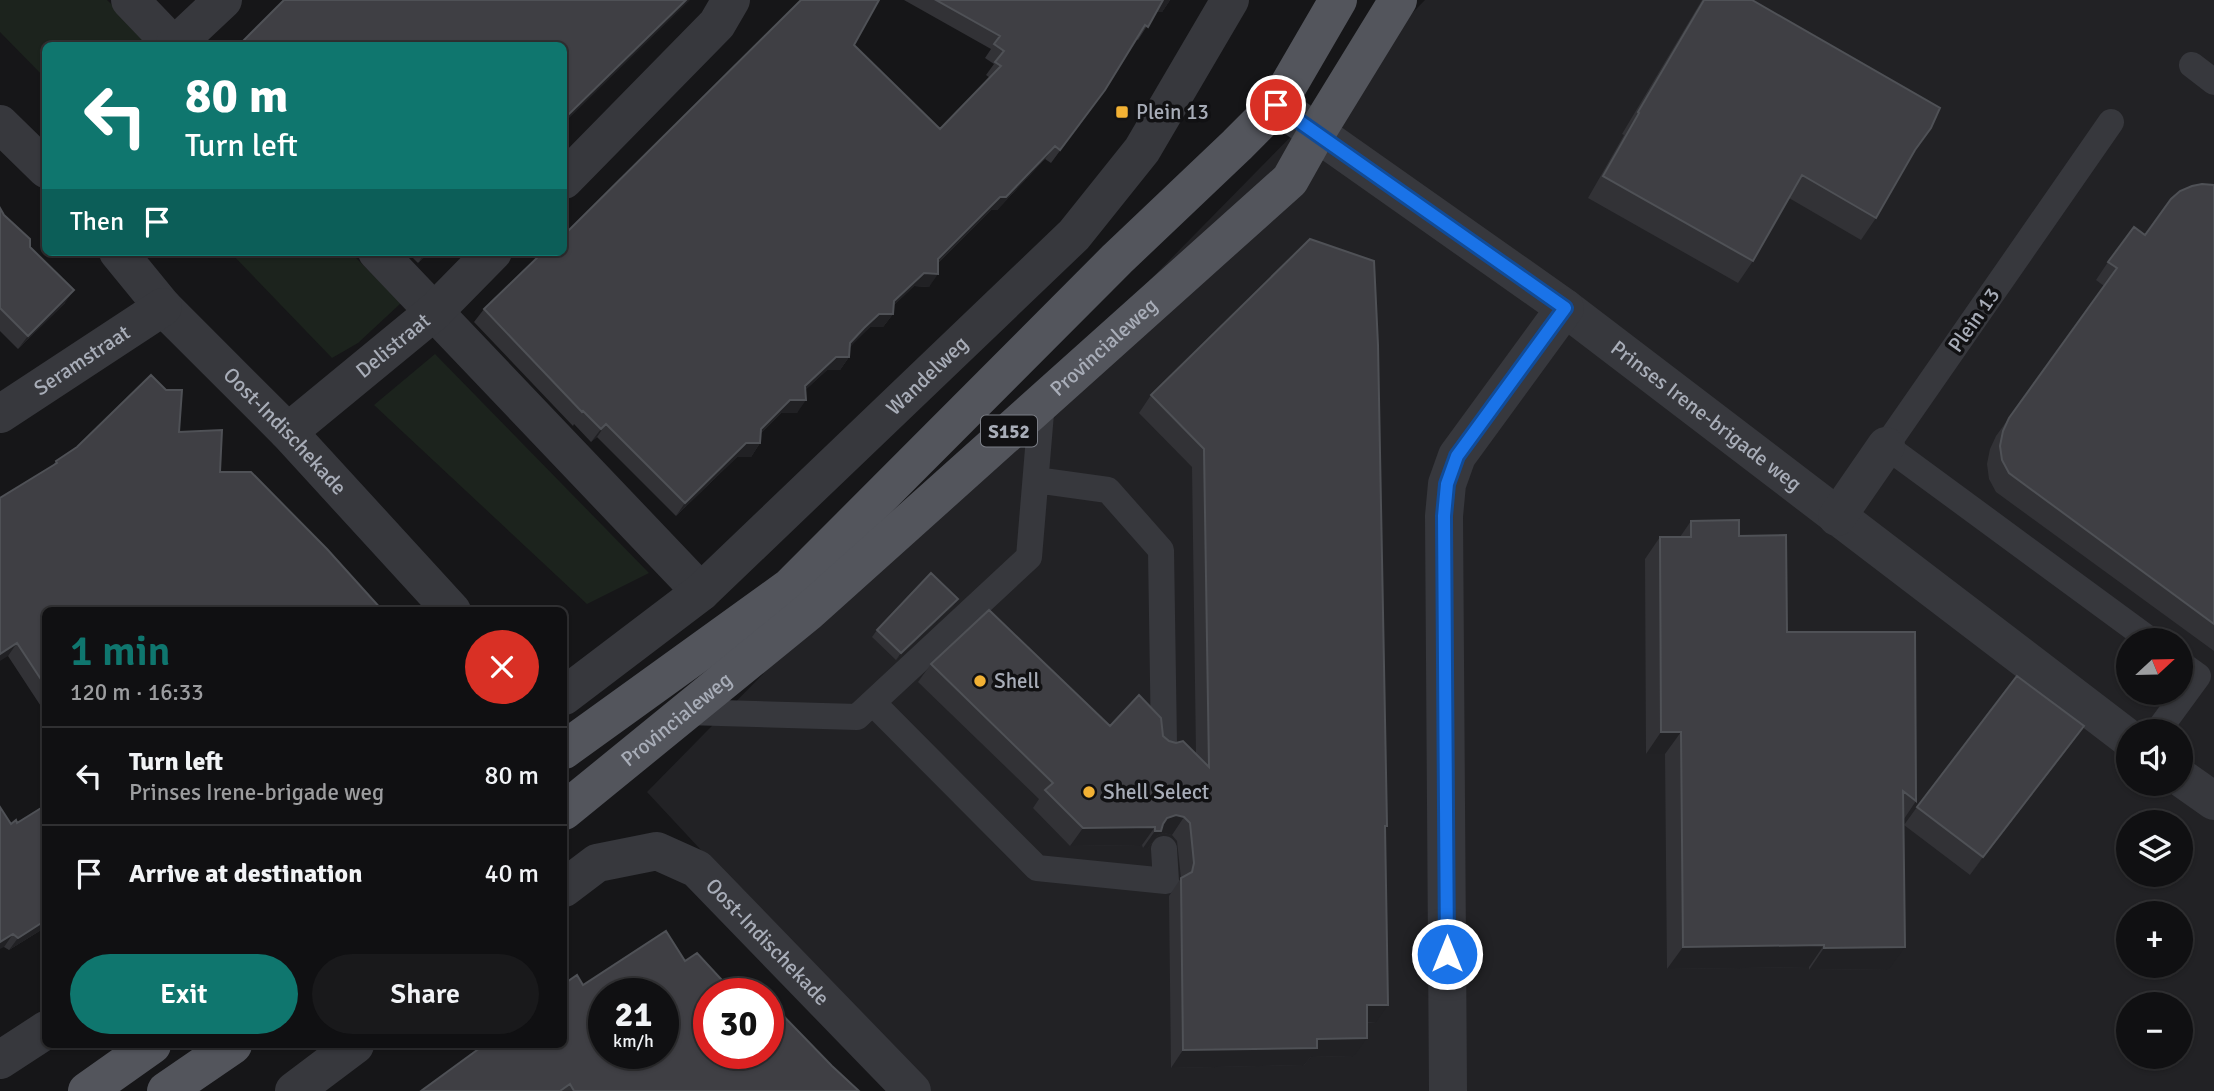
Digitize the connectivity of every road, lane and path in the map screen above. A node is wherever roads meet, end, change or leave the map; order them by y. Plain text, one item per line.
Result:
1 (130, 0) edge
2 (223, 0) edge
3 (731, 0) edge
4 (1230, 0) edge
5 (1338, 0) edge
6 (1398, 0) edge
7 (171, 42) edge
8 (177, 42) edge
9 (2192, 65) dead end
10 (2214, 82) edge
11 (1276, 105) junction
12 (2111, 122) dead end
13 (0, 124) edge
14 (1317, 132) junction
15 (42, 166) edge
16 (567, 177) edge
17 (121, 256) edge
18 (381, 256) edge
19 (489, 256) edge
20 (163, 307) junction
21 (1565, 308) junction
22 (435, 311) junction
23 (1042, 401) junction
24 (0, 414) edge
25 (288, 432) junction
26 (1886, 446) junction
27 (1036, 480) junction
28 (1837, 517) junction
29 (701, 592) junction
30 (448, 607) edge
31 (2134, 628) edge
32 (567, 694) edge
33 (873, 703) junction
34 (686, 712) junction
35 (2116, 729) edge
36 (1164, 745) edge
37 (567, 748) edge
38 (2193, 787) edge
39 (2214, 802) edge
40 (567, 809) edge
41 (1164, 849) edge
42 (567, 886) edge
43 (42, 1033) edge
44 (148, 1048) edge
45 (229, 1048) edge
46 (351, 1048) edge
47 (0, 1060) edge
48 (87, 1091) edge
49 (166, 1091) edge
50 (294, 1091) edge
51 (912, 1091) edge
52 (1448, 1091) edge

1 - 7 street
2 - 8 street
3 - 16 street
4 - 29 street, Wandelweg
5 - 11 main road, Provincialeweg / S152
6 - 14 main road, Provincialeweg / S152
9 - 10 lane
11 - 14 street, Prinses Irene-brigade weg
11 - 37 main road, Provincialeweg / S152
12 - 26 lane, Plein 13
13 - 15 street
14 - 21 street, Prinses Irene-brigade weg
14 - 23 main road, Provincialeweg / S152
17 - 20 street, Oost-Indischekade
18 - 22 street
19 - 22 street, Delistraat
20 - 24 street, Seramstraat
20 - 25 street, Oost-Indischekade
21 - 28 street, Prinses Irene-brigade weg
21 - 52 street
22 - 25 street, Delistraat
22 - 29 street
23 - 27 lane
23 - 34 main road, Provincialeweg / S152
25 - 30 street, Oost-Indischekade
26 - 28 street, Plein 13
26 - 31 lane
27 - 33 lane
27 - 36 lane
28 - 35 street, Prinses Irene-brigade weg
29 - 32 street, Wandelweg
33 - 34 lane
33 - 41 lane
34 - 40 main road, Provincialeweg / S152
38 - 39 street
42 - 51 street, Oost-Indischekade
43 - 47 street
44 - 48 main road
45 - 49 main road
46 - 50 street

